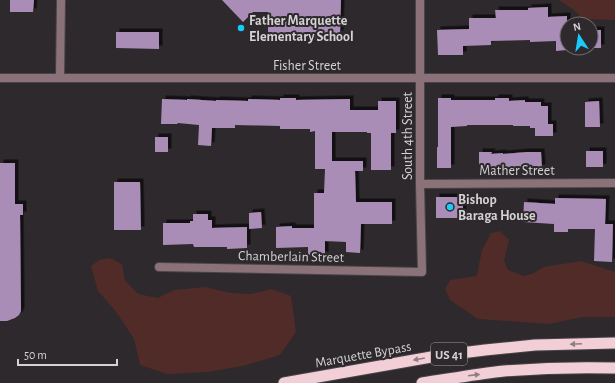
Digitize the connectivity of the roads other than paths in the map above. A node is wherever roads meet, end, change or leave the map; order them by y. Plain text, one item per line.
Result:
1 (61, 0) edge
2 (420, 0) edge
3 (420, 77) junction
4 (0, 78) edge
5 (60, 78) junction
6 (615, 78) edge
7 (615, 183) edge
8 (420, 184) junction
9 (159, 266) dead end
10 (422, 272) joint
11 (615, 343) edge
12 (615, 368) edge
13 (284, 383) edge
14 (422, 383) edge

1 - 5 street
2 - 3 street, South 4th Street
3 - 5 street, Fisher Street
3 - 6 street, Fisher Street
3 - 8 street, South 4th Street
4 - 5 street, Fisher Street
7 - 8 street, Mather Street
8 - 10 street, South 4th Street
9 - 10 street, Chamberlain Street
11 -> 13 highway, Marquette Bypass / US 41
14 -> 12 highway, US 41

